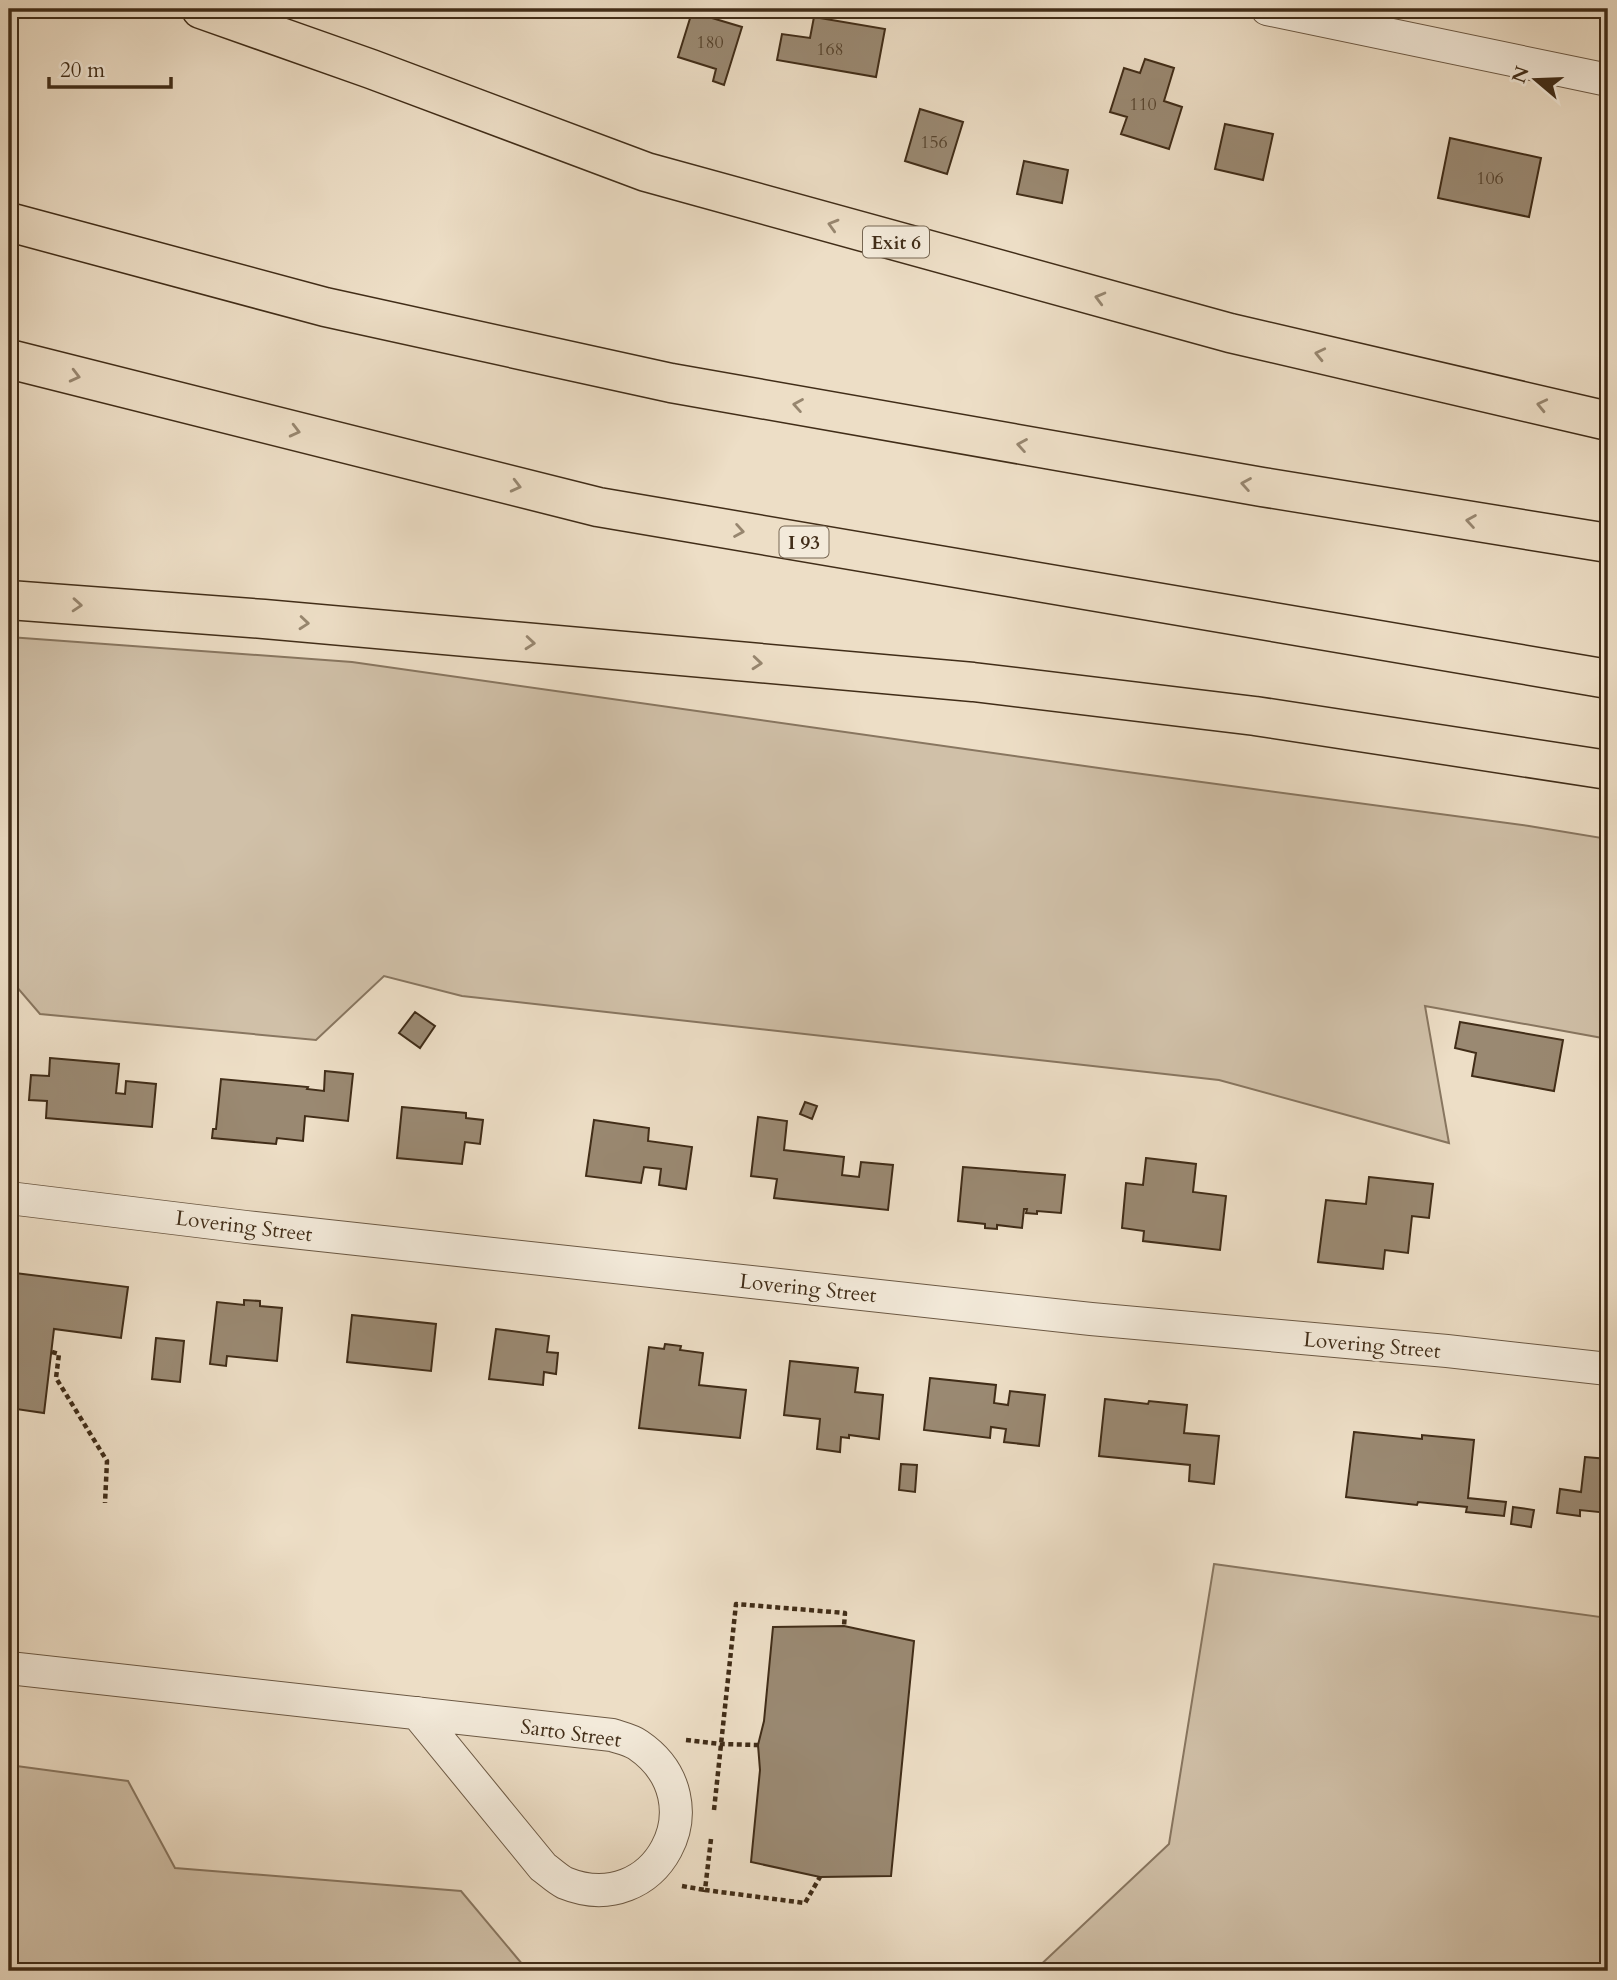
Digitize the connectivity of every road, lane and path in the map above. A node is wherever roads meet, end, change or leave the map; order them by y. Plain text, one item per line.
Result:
1 (201, 9) edge
2 (1267, 9) edge
3 (1608, 80) edge
4 (9, 222) edge
5 (9, 359) edge
6 (1608, 421) edge
7 (1608, 543) edge
8 (9, 600) edge
9 (1608, 679) edge
10 (1608, 770) edge
11 (9, 1198) edge
12 (13, 1232) dead end
13 (9, 1264) edge
14 (52, 1352) dead end
15 (1608, 1369) edge
16 (105, 1503) dead end
17 (844, 1626) dead end
18 (9, 1668) edge
19 (416, 1713) junction
20 (721, 1744) junction
21 (758, 1745) dead end
22 (714, 1810) dead end
23 (711, 1837) dead end
24 (820, 1877) dead end

6 -> 1 highway, Exit 6
2 - 3 street
7 -> 4 highway
5 -> 9 highway, I 93
8 -> 10 highway
11 - 15 street, Lovering Street
12 - 13 path
14 - 16 path
17 - 20 path
18 - 19 street, Sarto Street
19 - 19 street, Sarto Street
20 - 21 path
20 - 22 path
23 - 24 path

